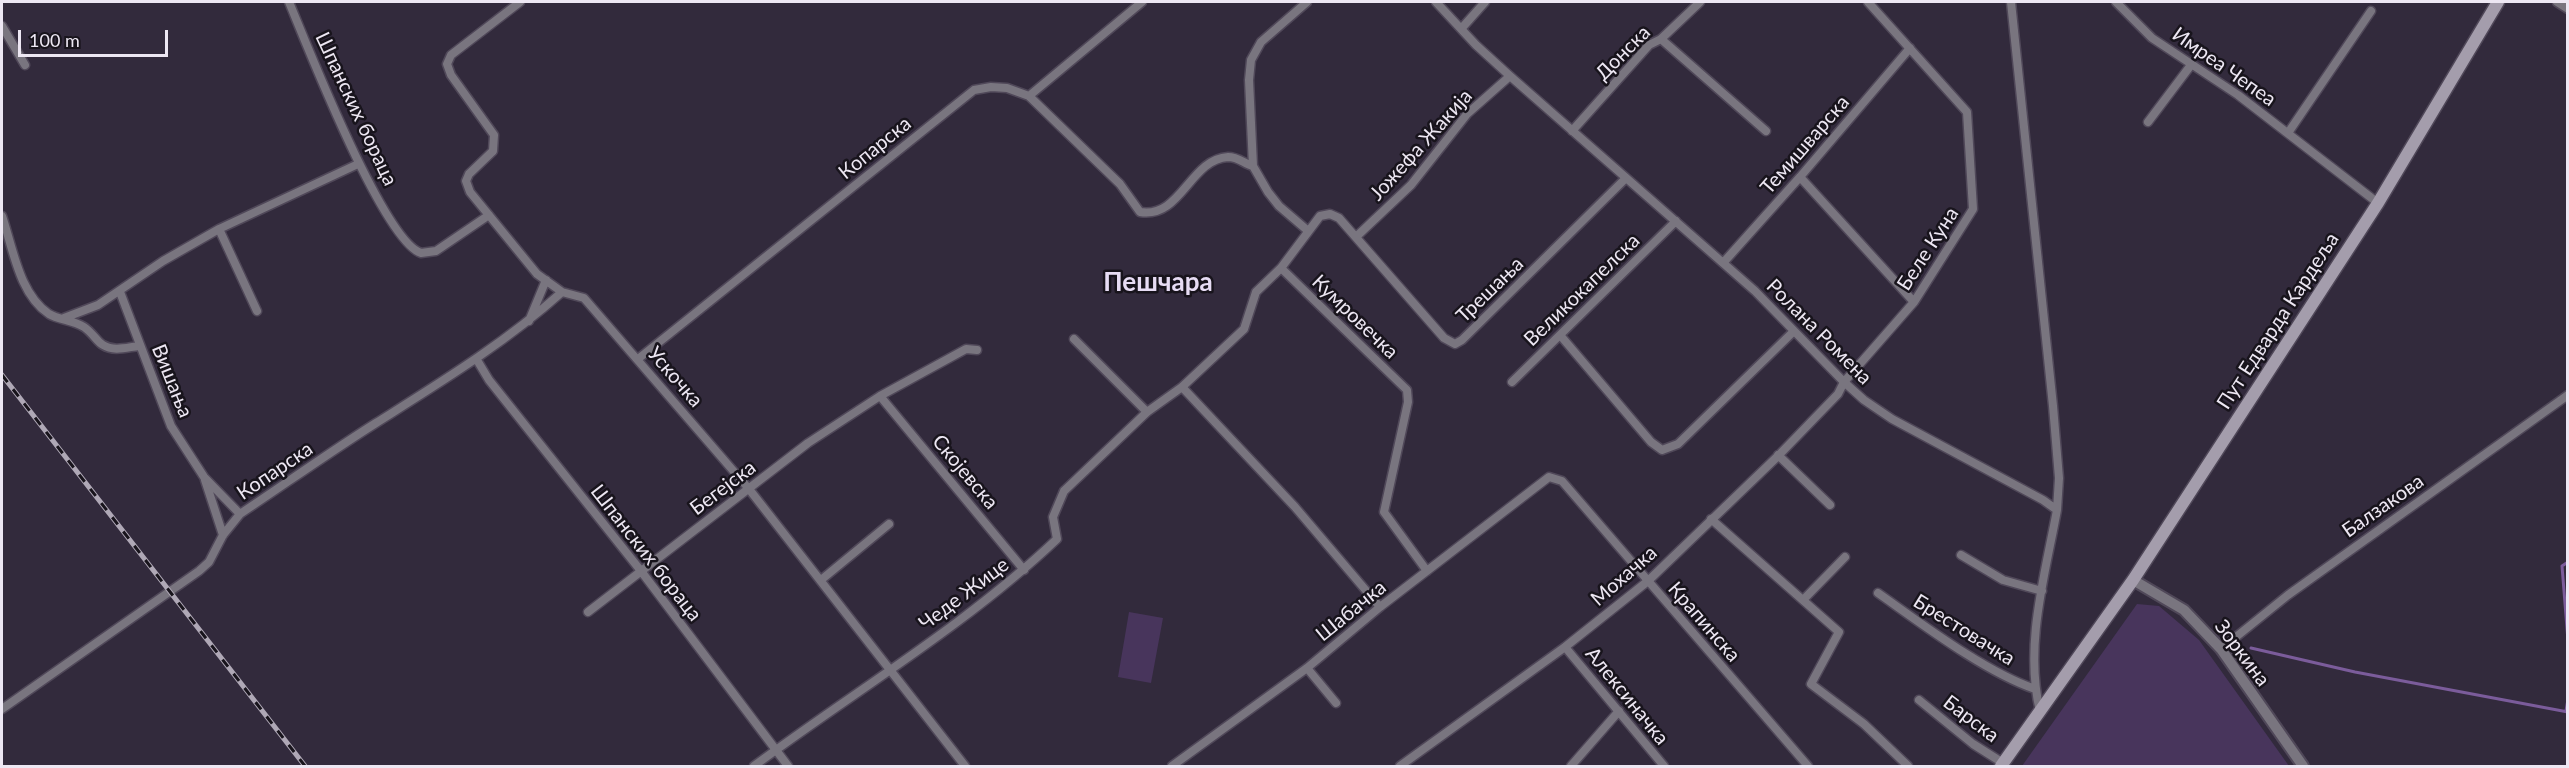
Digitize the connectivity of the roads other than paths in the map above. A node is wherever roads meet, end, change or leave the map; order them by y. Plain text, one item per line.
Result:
1 (289, 2) edge
2 (520, 2) edge
3 (1142, 2) edge
4 (1307, 2) edge
5 (1436, 2) edge
6 (1485, 2) edge
7 (1700, 2) edge
8 (1868, 2) edge
9 (2011, 2) edge
10 (2116, 2) edge
11 (2498, 2) edge
12 (2557, 2) edge
13 (2568, 9) edge
14 (2371, 11) dead end
15 (2, 26) edge
16 (1461, 29) junction
17 (1661, 39) junction
18 (1910, 48) junction
19 (25, 65) dead end
20 (2192, 65) junction
21 (1510, 76) junction
22 (1029, 96) junction
23 (2148, 122) dead end
24 (1572, 131) junction
25 (1766, 131) dead end
26 (2288, 133) junction
27 (358, 164) junction
28 (1254, 166) junction
29 (1800, 177) junction
30 (1625, 179) junction
31 (2378, 203) junction
32 (489, 215) junction
33 (2, 216) edge
34 (1676, 221) junction
35 (219, 229) junction
36 (1307, 230) junction
37 (1357, 236) junction
38 (1722, 263) junction
39 (1281, 268) junction
40 (546, 280) junction
41 (120, 292) junction
42 (562, 292) junction
43 (1914, 302) junction
44 (257, 311) dead end
45 (64, 318) junction
46 (528, 322) junction
47 (1794, 332) junction
48 (1560, 335) junction
49 (1074, 339) dead end
50 (139, 346) junction
51 (977, 350) dead end
52 (638, 359) junction
53 (477, 360) junction
54 (1512, 382) dead end
55 (1844, 382) junction
56 (1182, 387) junction
57 (2568, 395) edge
58 (880, 396) junction
59 (1147, 412) junction
60 (1778, 455) junction
61 (204, 477) junction
62 (1549, 477) joint
63 (750, 489) junction
64 (1830, 506) dead end
65 (2057, 510) junction
66 (240, 514) junction
67 (1711, 519) junction
68 (889, 524) dead end
69 (223, 535) junction
70 (1961, 555) dead end
71 (1845, 557) dead end
72 (1024, 570) junction
73 (641, 571) junction
74 (1427, 571) junction
75 (821, 580) junction
76 (2133, 580) junction
77 (1648, 581) junction
78 (2042, 591) junction
79 (1878, 593) dead end
80 (1804, 599) junction
81 (1380, 607) junction
82 (588, 612) dead end
83 (1565, 647) junction
84 (2221, 649) junction
85 (1307, 668) junction
86 (889, 670) junction
87 (2034, 689) junction
88 (1919, 700) dead end
89 (1336, 703) dead end
90 (2, 709) edge
91 (1620, 711) junction
92 (2040, 711) junction
93 (777, 749) junction
94 (2002, 765) edge
95 (754, 766) edge
96 (789, 766) edge
97 (965, 766) edge
98 (1172, 766) edge
99 (1401, 766) edge
100 (1571, 766) edge
101 (1664, 766) edge
102 (1808, 766) edge
103 (1908, 766) edge
104 (2303, 766) edge

1 - 27 street, Шпанских бораца
2 - 32 street, Ускочка
3 - 22 street
4 - 28 street
5 - 16 street, Ролана Ромена
6 - 16 street
7 - 17 street, Донска
8 - 18 street, Беле Куна
9 - 65 street
10 - 20 street, Имреа Чепеа
11 - 31 main road, Пут Едварда Кардеља
12 - 13 street
14 - 26 street
15 - 19 street
16 - 21 street, Ролана Ромена
17 - 24 street, Донска
17 - 25 street
18 - 29 street, Темишварска
18 - 43 street, Беле Куна
20 - 23 street
20 - 26 street, Имреа Чепеа
21 - 24 street, Ролана Ромена
21 - 37 street, Јожефа Жакија
22 - 28 street
22 - 52 street, Копарска
24 - 30 street, Ролана Ромена
26 - 31 street, Имреа Чепеа
27 - 32 street, Шпанских бораца
27 - 35 street
28 - 36 street
29 - 38 street, Темишварска
29 - 43 street
30 - 34 street, Ролана Ромена
30 - 37 street, Трешања
31 - 76 main road, Пут Едварда Кардеља
32 - 40 street, Ускочка
33 - 45 street
34 - 38 street, Ролана Ромена
34 - 48 street, Великокапелска
35 - 41 street
35 - 44 street
36 - 37 street
36 - 39 street
38 - 47 street, Ролана Ромена
39 - 56 street
39 - 74 street, Кумровечка
40 - 42 street, Ускочка
40 - 46 street
41 - 45 street
41 - 50 street, Вишања
42 - 46 street, Копарска
42 - 52 street, Ускочка
43 - 55 street, Беле Куна
45 - 50 street
46 - 53 street, Копарска
47 - 48 street
47 - 55 street, Ролана Ромена
48 - 54 street, Великокапелска
49 - 59 street
50 - 61 street, Вишања
51 - 58 street, Бегејска
52 - 63 street, Ускочка
53 - 66 street, Копарска
53 - 73 street, Шпанских бораца
55 - 60 street, Мохачка
55 - 65 street, Ролана Ромена
56 - 59 street
56 - 81 street
57 - 84 street, Балзакова
58 - 63 street, Бегејска
58 - 72 street, Скојевска
59 - 72 street, Чеде Жице
60 - 64 street
60 - 67 street, Мохачка
61 - 66 street, Вишања
61 - 69 street, Вишања
62 - 74 street, Шабачка
62 - 77 street, Крапинска
63 - 73 street, Бегејска
63 - 75 street, Ускочка
65 - 78 street
66 - 69 street, Копарска
67 - 77 street, Мохачка
67 - 80 street
68 - 75 street
69 - 90 street, Копарска
70 - 78 street
71 - 80 street
72 - 86 street, Чеде Жице
73 - 82 street, Бегејска
73 - 93 street, Шпанских бораца
74 - 81 street, Шабачка
75 - 86 street, Ускочка
76 - 84 street, Зоркина
76 - 92 main road, Пут Едварда Кардеља
77 - 83 street, Мохачка
77 - 102 street, Крапинска
78 - 87 street
79 - 87 street, Брестовачка
80 - 103 street
81 - 85 street, Шабачка
83 - 91 street, Алексиначка
83 - 99 street, Мохачка
84 - 104 street, Зоркина
85 - 89 street
85 - 98 street, Шабачка
86 - 93 street, Чеде Жице
86 - 97 street, Ускочка
87 - 92 street
88 - 94 street, Барска
91 - 100 street
91 - 101 street, Алексиначка
92 - 94 main road, Пут Едварда Кардеља
93 - 95 street, Чеде Жице
93 - 96 street, Шпанских бораца

